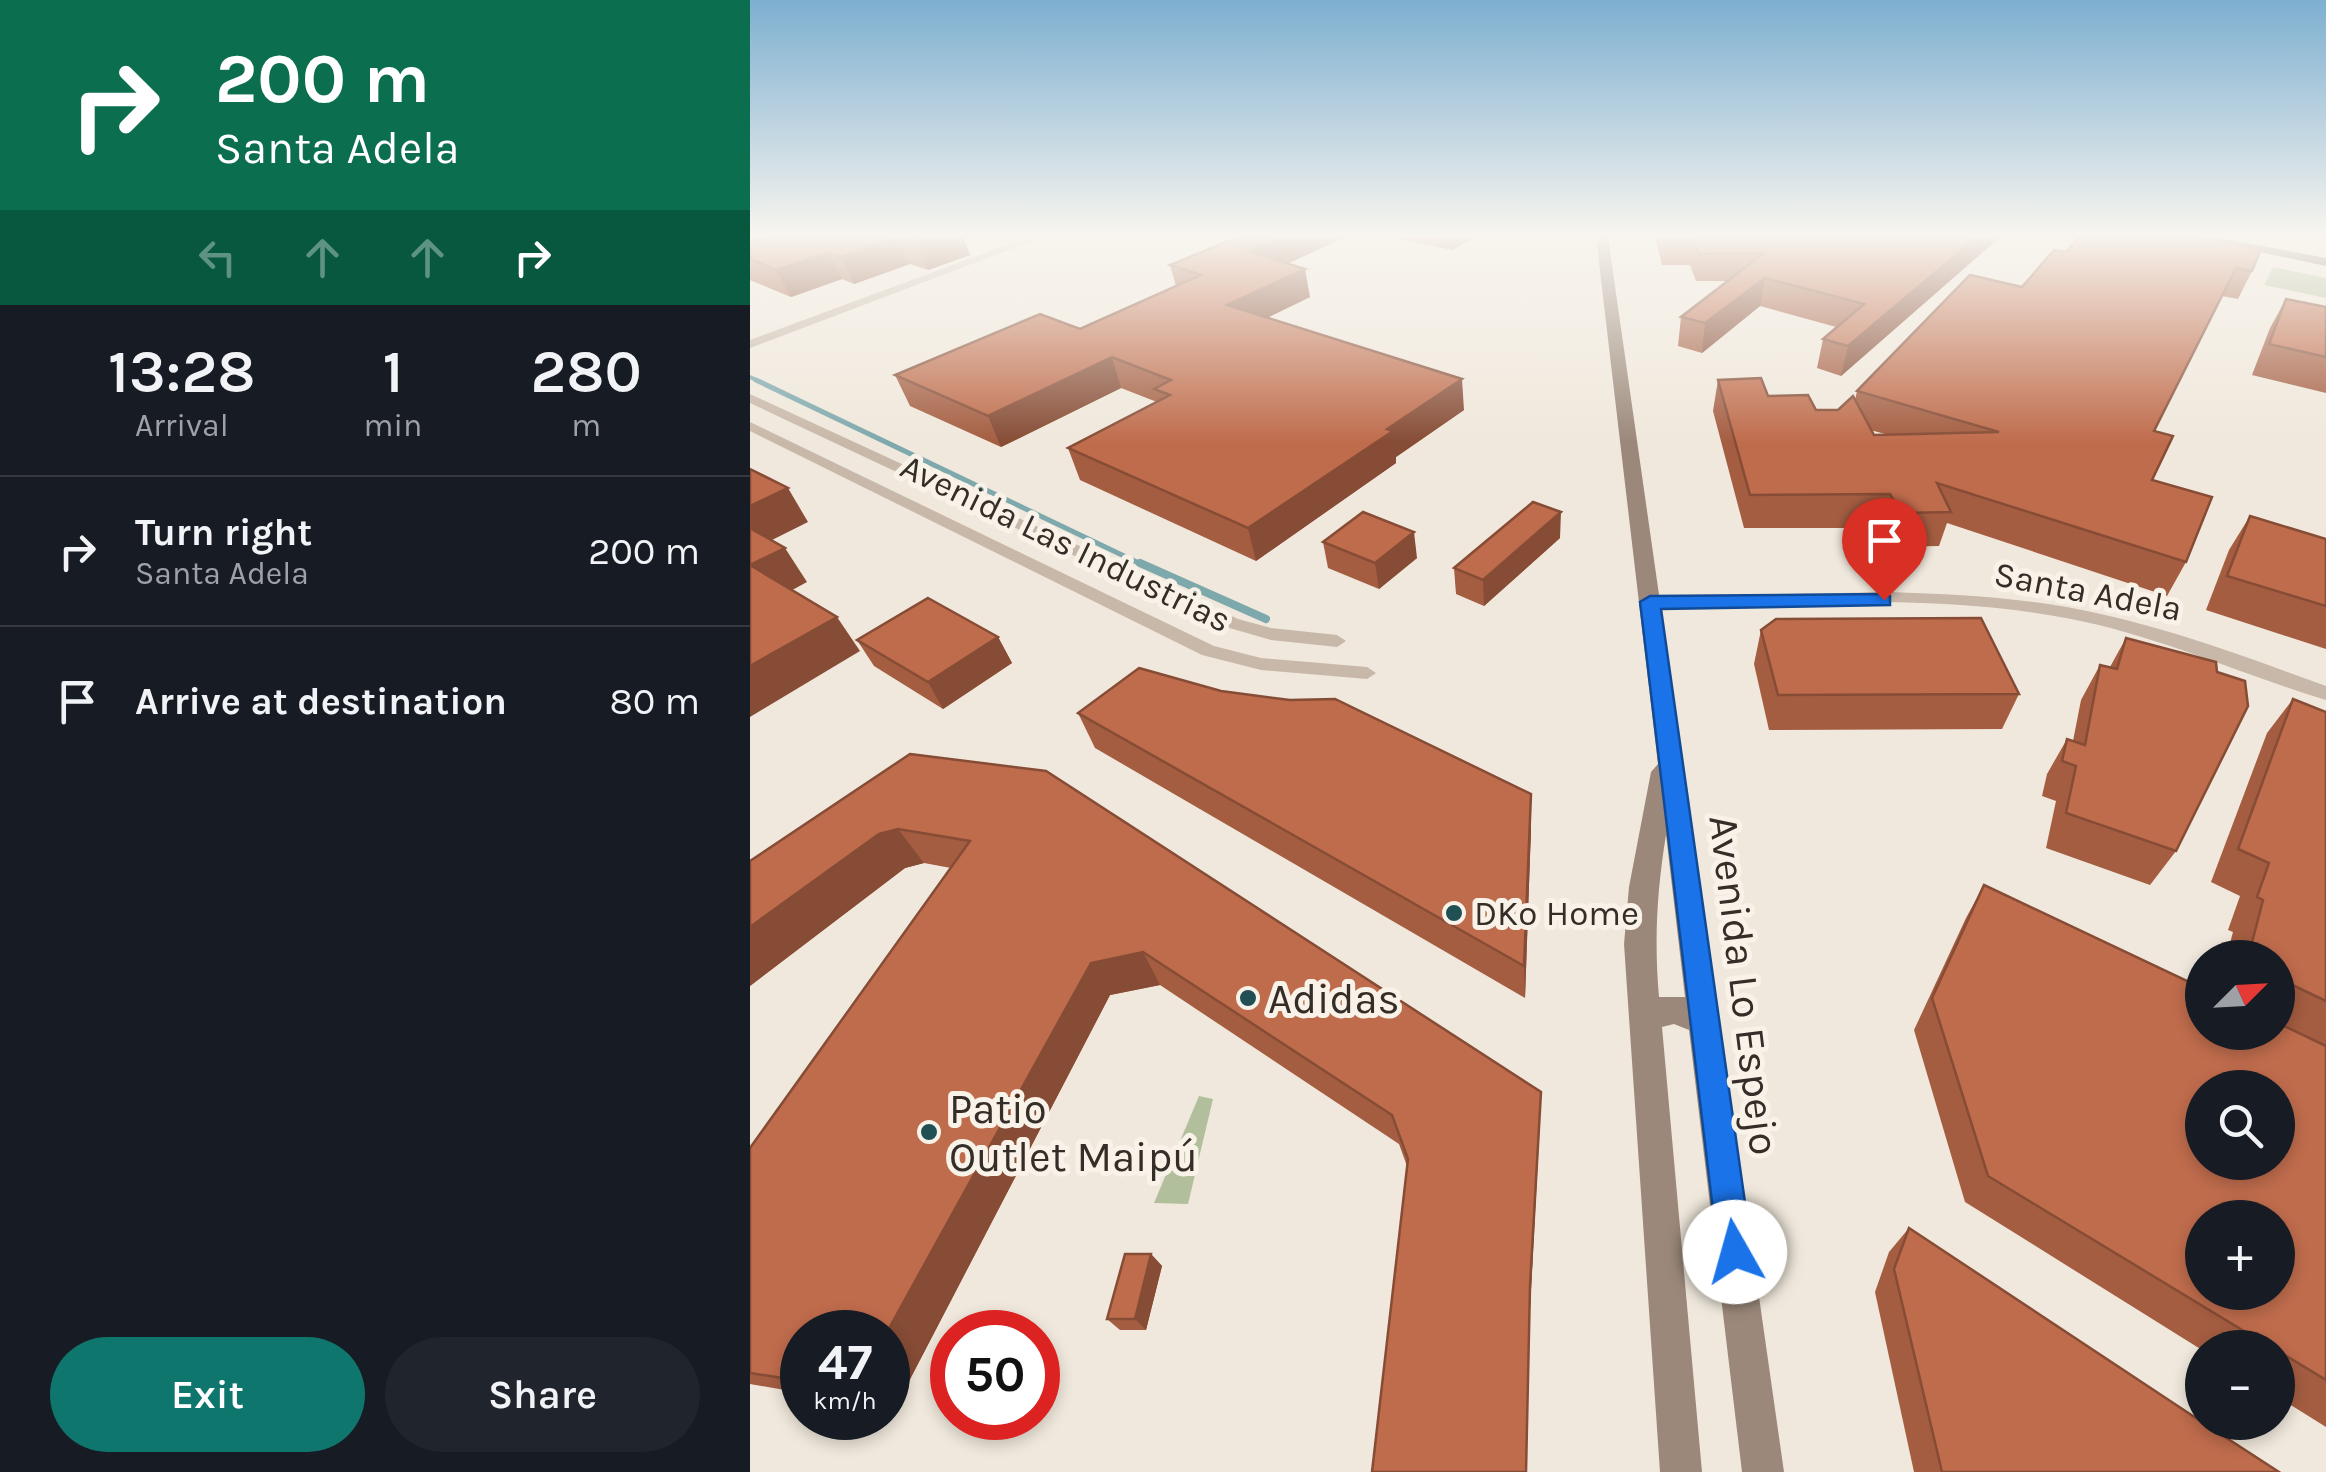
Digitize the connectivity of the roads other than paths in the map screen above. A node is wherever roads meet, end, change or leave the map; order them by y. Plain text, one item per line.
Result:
1 (853, 306) edge
2 (1611, 306) edge
3 (750, 344) edge
4 (750, 398) edge
5 (750, 426) edge
6 (1096, 561) junction
7 (1064, 582) junction
8 (1650, 602) junction
9 (1292, 638) junction
10 (1337, 641) dead end
11 (1279, 665) junction
12 (1367, 673) dead end
13 (2326, 693) edge
14 (1668, 747) junction
15 (1645, 1021) junction
16 (1704, 1022) junction
17 (1682, 1472) edge
18 (1763, 1472) edge

1 - 3 street
2 - 8 main road, Avenida Lo Espejo
4 - 6 street, Avenida Las Industrias
5 - 7 street, Avenida Las Industrias
6 - 7 street
6 - 9 street, Avenida Las Industrias
7 - 11 street, Avenida Las Industrias
8 - 13 street, Santa Adela
8 - 14 main road, Avenida Lo Espejo
9 - 10 street, Avenida Las Industrias
9 - 11 street
11 - 12 street, Avenida Las Industrias
14 - 15 main road, Avenida Lo Espejo
14 - 16 main road, Avenida Lo Espejo
15 - 16 main road
15 - 17 main road, Avenida Lo Espejo
16 - 18 main road, Avenida Lo Espejo

